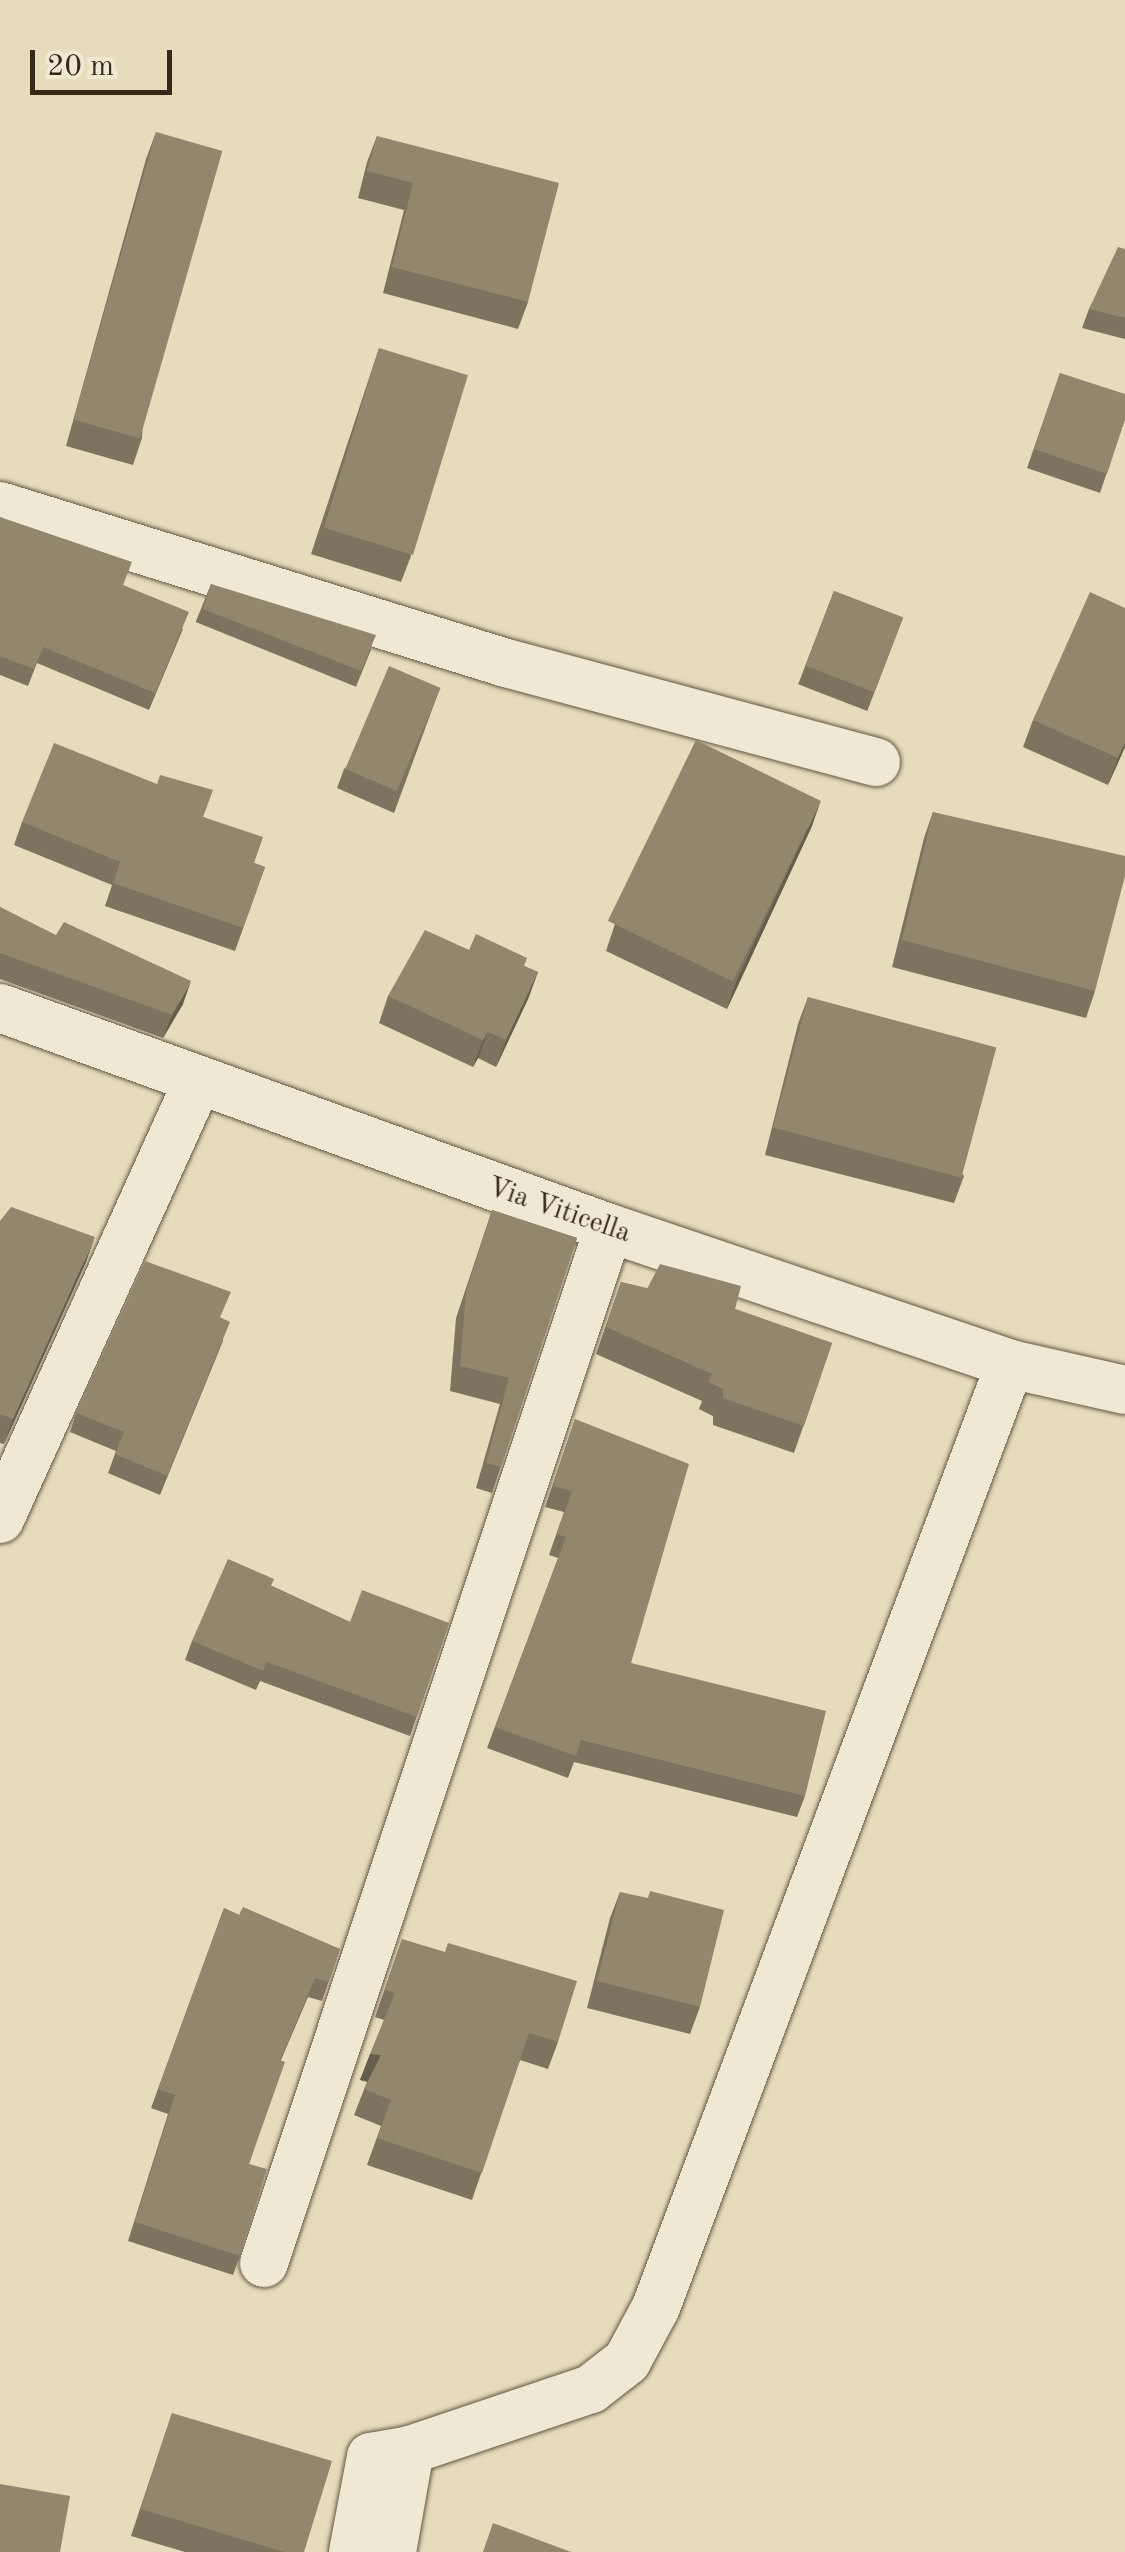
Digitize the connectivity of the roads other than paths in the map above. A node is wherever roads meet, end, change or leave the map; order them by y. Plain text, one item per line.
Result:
1 (0, 506) edge
2 (876, 762) dead end
3 (0, 1008) edge
4 (197, 1084) junction
5 (609, 1228) junction
6 (1010, 1364) junction
7 (1125, 1390) edge
8 (0, 1519) edge
9 (264, 2263) dead end
10 (410, 2450) junction
11 (353, 2552) edge
12 (392, 2552) edge

1 - 2 street
3 - 4 street, Via Viticella
4 - 5 street, Via Viticella
4 - 8 street
5 - 6 street, Via Viticella
5 - 9 street
6 - 7 street, Via Viticella
6 - 10 street
10 - 11 street
10 - 12 street

